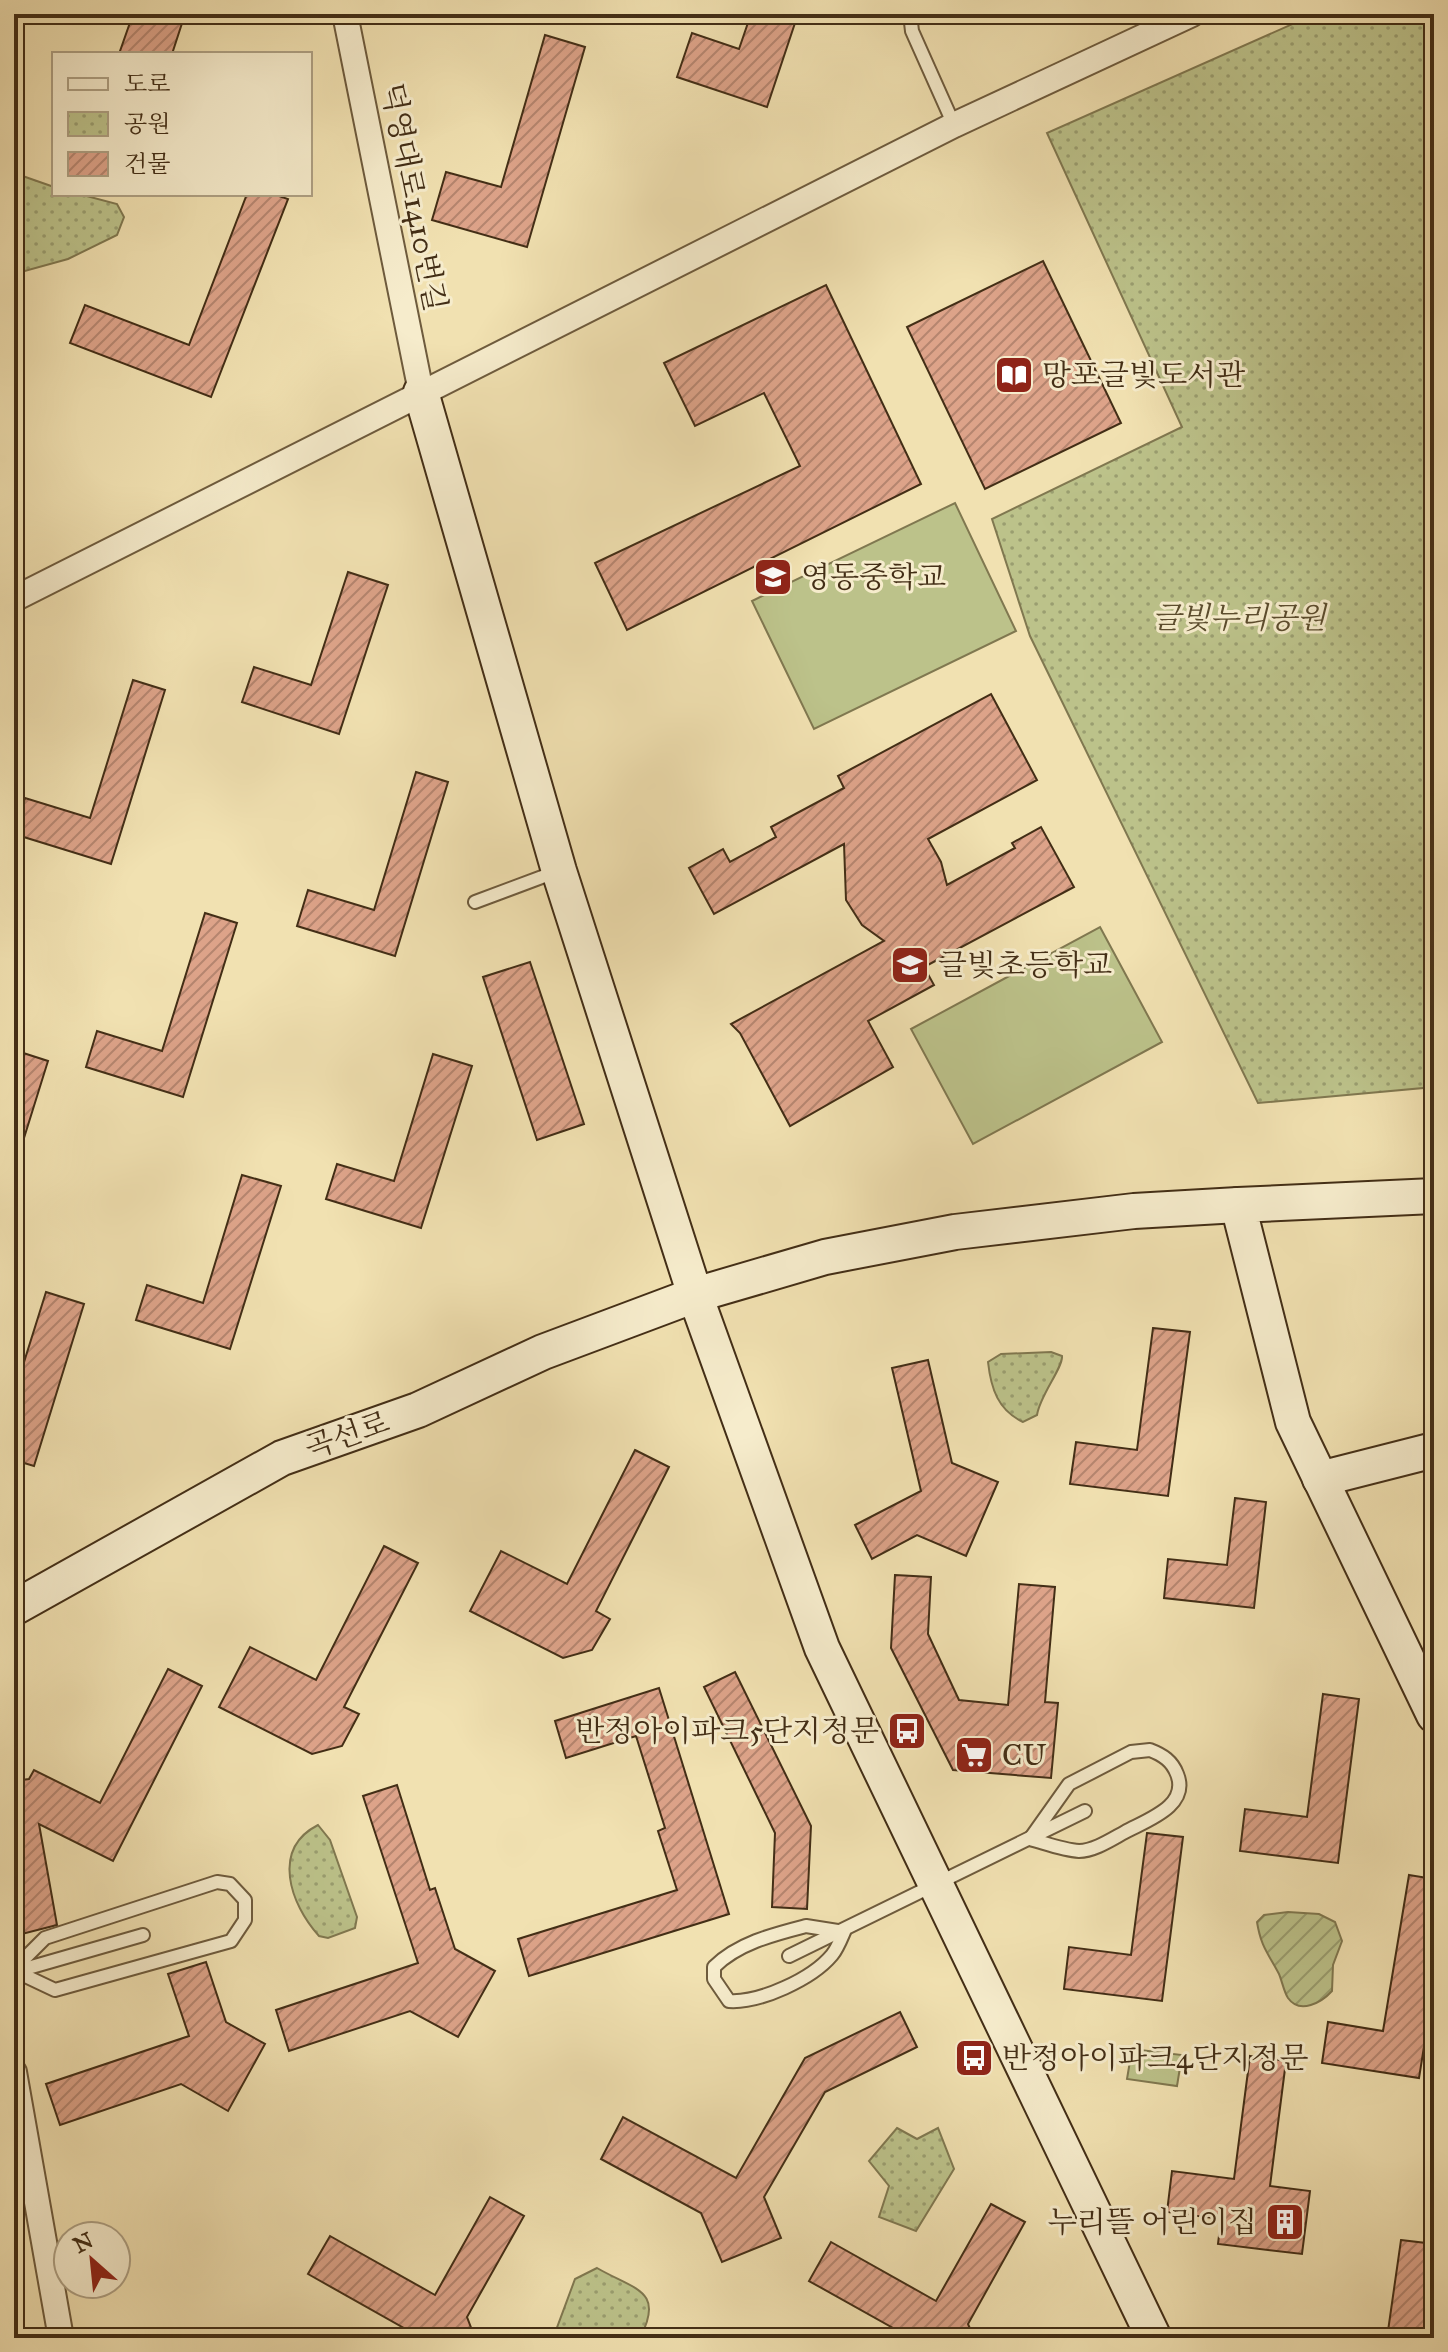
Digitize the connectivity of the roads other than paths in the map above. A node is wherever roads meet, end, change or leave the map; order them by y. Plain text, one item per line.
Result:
1 (345, 14) edge
2 (910, 14) edge
3 (1192, 14) edge
4 (954, 125) junction
5 (421, 392) junction
6 (14, 599) edge
7 (559, 871) junction
8 (475, 902) dead end
9 (1434, 1196) edge
10 (1238, 1205) junction
11 (695, 1295) junction
12 (1434, 1450) edge
13 (1320, 1479) junction
14 (14, 1608) edge
15 (1434, 1715) edge
16 (1085, 1811) dead end
17 (1030, 1839) junction
18 (937, 1887) junction
19 (844, 1932) junction
20 (143, 1935) dead end
21 (789, 1956) dead end
22 (15, 1972) edge
23 (14, 2072) edge
24 (61, 2338) edge
25 (1154, 2338) edge

1 - 5 street, 덕영대로1410번길
2 - 4 lane
3 - 4 street
4 - 5 street
5 - 6 street
5 - 7 street
7 - 8 lane
7 - 11 street
9 - 10 street, 곡선로
10 - 11 street, 곡선로
10 - 13 street
11 - 14 street, 곡선로
11 - 18 street
12 - 13 street
13 - 15 street
16 - 17 lane
17 - 17 lane
17 - 18 lane
18 - 19 lane
18 - 25 street
19 - 19 lane
19 - 21 lane
20 - 22 lane
22 - 22 lane
23 - 24 street

